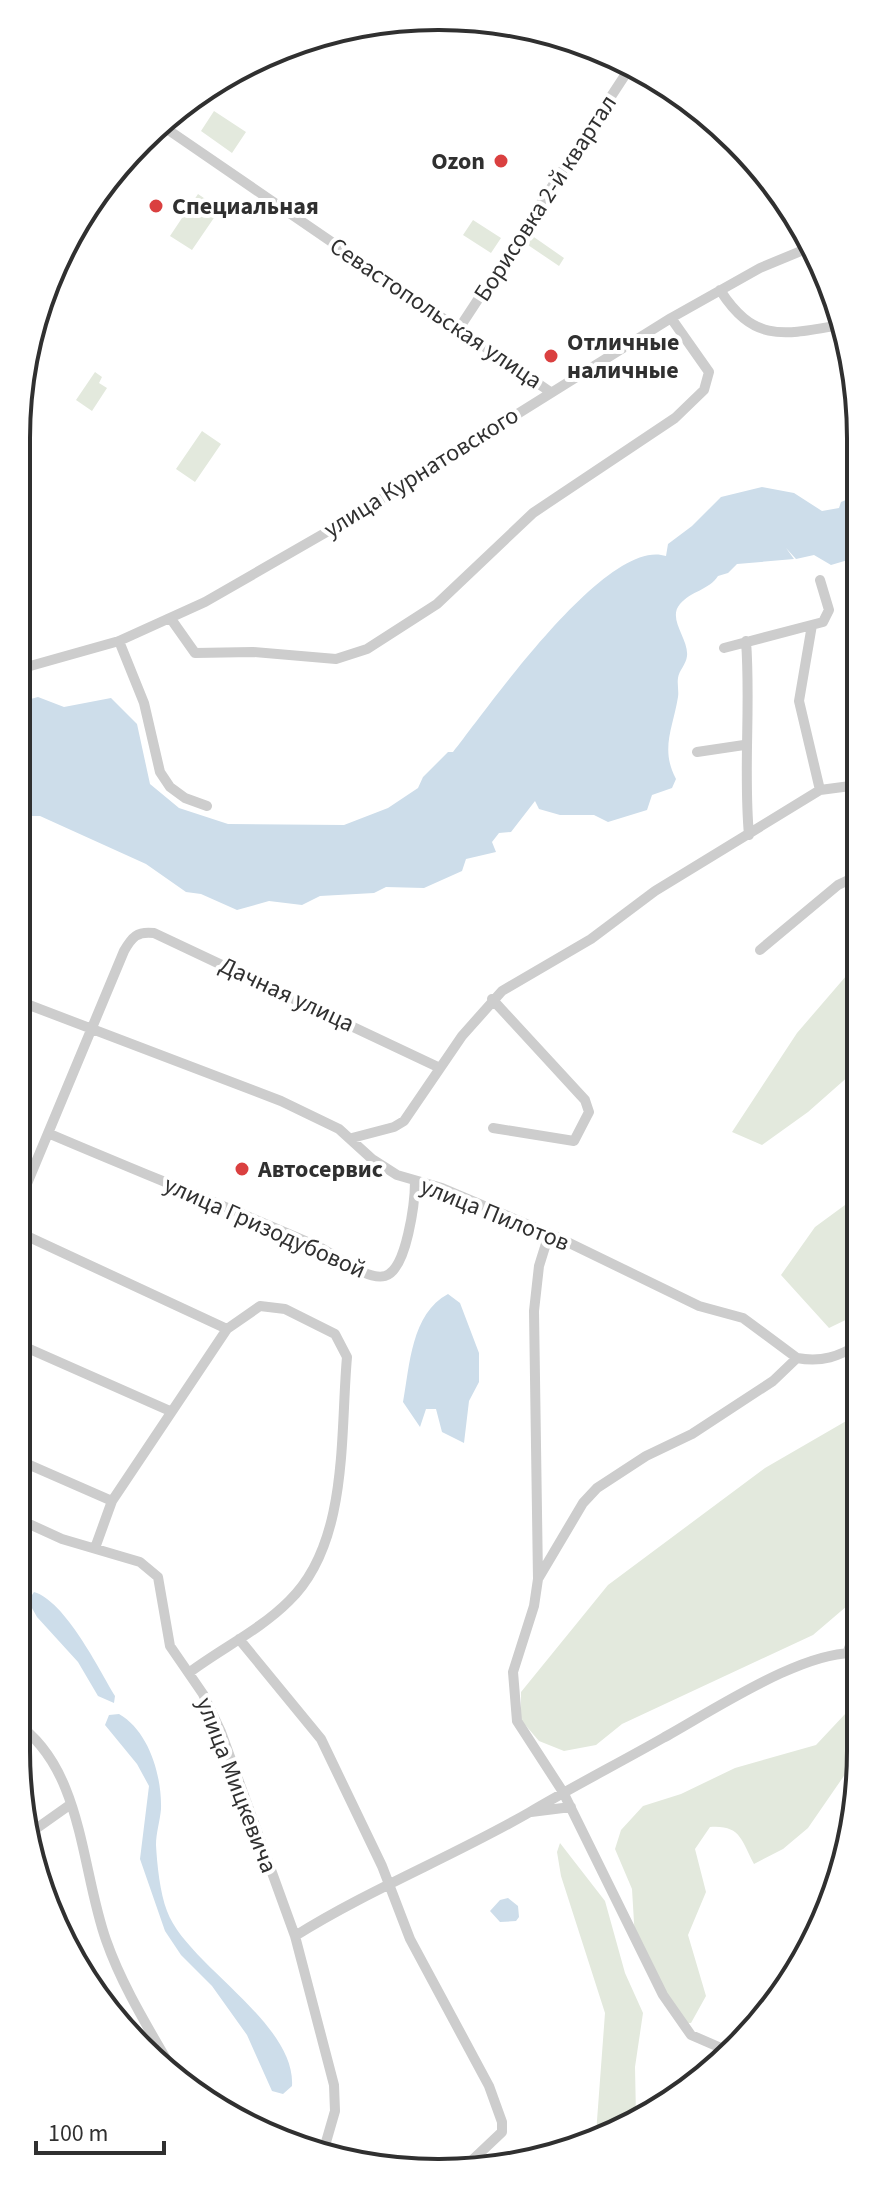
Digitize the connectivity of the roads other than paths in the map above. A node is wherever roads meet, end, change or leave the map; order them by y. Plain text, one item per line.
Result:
1 (625, 75) edge
2 (169, 131) edge
3 (801, 251) edge
4 (720, 290) junction
5 (671, 318) junction
6 (831, 326) edge
7 (458, 330) junction
8 (549, 391) junction
9 (820, 580) dead end
10 (171, 619) junction
11 (812, 625) junction
12 (119, 641) junction
13 (746, 641) junction
14 (724, 648) dead end
15 (30, 666) edge
16 (744, 745) junction
17 (697, 752) dead end
18 (847, 786) edge
19 (820, 790) junction
20 (207, 806) dead end
21 (749, 835) junction
22 (847, 881) edge
23 (760, 950) dead end
24 (492, 999) junction
25 (30, 1005) edge
26 (93, 1030) junction
27 (440, 1068) junction
28 (493, 1128) dead end
29 (50, 1134) junction
30 (352, 1138) junction
31 (30, 1179) edge
32 (415, 1181) junction
33 (549, 1234) junction
34 (30, 1238) edge
35 (227, 1329) junction
36 (30, 1349) edge
37 (847, 1350) edge
38 (797, 1358) junction
39 (170, 1411) junction
40 (30, 1465) edge
41 (112, 1501) junction
42 (30, 1524) edge
43 (95, 1548) junction
44 (538, 1579) junction
45 (239, 1639) junction
46 (847, 1651) edge
47 (190, 1672) junction
48 (30, 1736) edge
49 (563, 1792) junction
50 (71, 1804) junction
51 (571, 1807) junction
52 (529, 1812) junction
53 (38, 1828) edge
54 (388, 1883) junction
55 (295, 1936) junction
56 (719, 2047) edge
57 (164, 2053) edge
58 (326, 2143) edge
59 (477, 2157) edge

1 - 7 street, Борисовка 2-й квартал
2 - 7 street, Севастопольская улица
3 - 4 street, улица Курнатовского
4 - 5 street, улица Курнатовского
4 - 6 street
5 - 8 street, улица Курнатовского
5 - 10 street
7 - 8 street, Севастопольская улица
8 - 10 street, улица Курнатовского
9 - 11 street
10 - 12 street, улица Курнатовского
11 - 13 street
11 - 19 street
12 - 15 street, улица Курнатовского
12 - 20 street
13 - 14 street
13 - 16 street
16 - 17 street
16 - 21 street
18 - 19 street
19 - 21 street
21 - 24 street
22 - 23 street
24 - 27 street
24 - 28 street
25 - 26 street, улица Пилотов
26 - 27 street, Дачная улица
26 - 29 street
26 - 30 street, улица Пилотов
27 - 30 street
29 - 31 street
29 - 32 street, улица Гризодубовой
30 - 32 street, улица Пилотов
32 - 33 street, улица Пилотов
33 - 38 street, улица Пилотов
33 - 44 street
34 - 35 street
35 - 39 street
35 - 45 street
36 - 39 street
37 - 38 street
38 - 44 street
39 - 41 street
40 - 41 street
41 - 43 street
42 - 43 street, улица Мицкевича
43 - 47 street, улица Мицкевича
44 - 49 street
45 - 47 street
45 - 54 street
46 - 49 street
47 - 55 street, улица Мицкевича
48 - 50 street
49 - 51 street
49 - 52 street
50 - 53 street
50 - 57 street
51 - 52 street
51 - 56 street
52 - 54 street
54 - 55 street
54 - 59 street
55 - 58 street, улица Мицкевича

